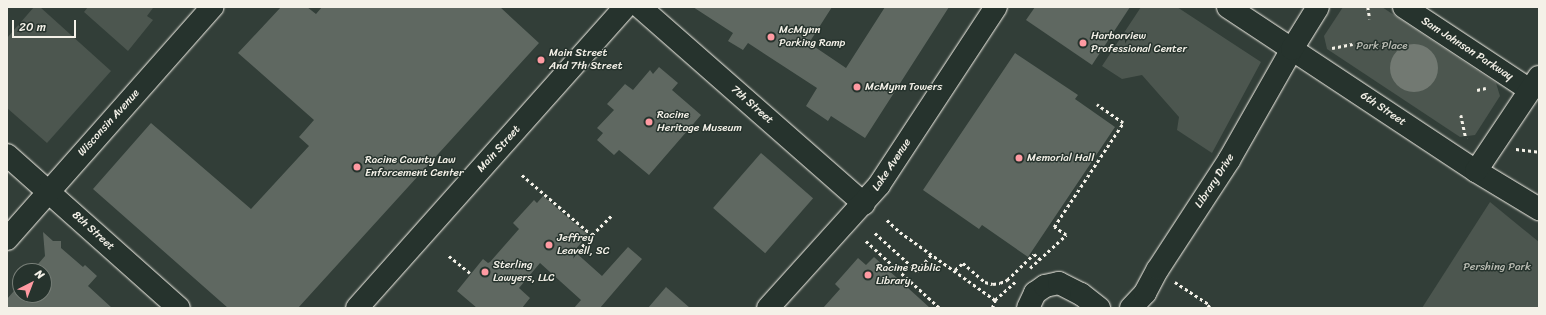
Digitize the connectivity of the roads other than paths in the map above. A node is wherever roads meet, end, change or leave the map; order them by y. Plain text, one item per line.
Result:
1 (212, 7) edge
2 (626, 7) edge
3 (640, 7) edge
4 (996, 7) edge
5 (1228, 7) edge
6 (1318, 7) edge
7 (1404, 7) edge
8 (1292, 49) junction
9 (1535, 84) edge
10 (7, 155) edge
11 (1476, 172) junction
12 (49, 191) junction
13 (864, 204) junction
14 (1539, 209) edge
15 (7, 238) edge
16 (179, 308) edge
17 (357, 308) edge
18 (768, 308) edge
19 (1028, 308) edge
20 (1100, 308) edge
21 (1131, 308) edge

1 - 12 street, Wisconsin Avenue
2 - 17 street, Main Street
3 - 13 street, 7th Street
4 - 13 street, Lake Avenue
5 - 8 street, 6th Street
6 - 8 street, Library Drive
7 - 9 street, Sam Johnson Parkway
8 - 11 street, 6th Street
8 - 21 street, Library Drive
9 - 11 street
10 - 12 street, 8th Street
11 - 14 street, 6th Street
12 - 15 street, Wisconsin Avenue
12 - 16 street, 8th Street
13 - 18 street, Lake Avenue
19 - 20 street

